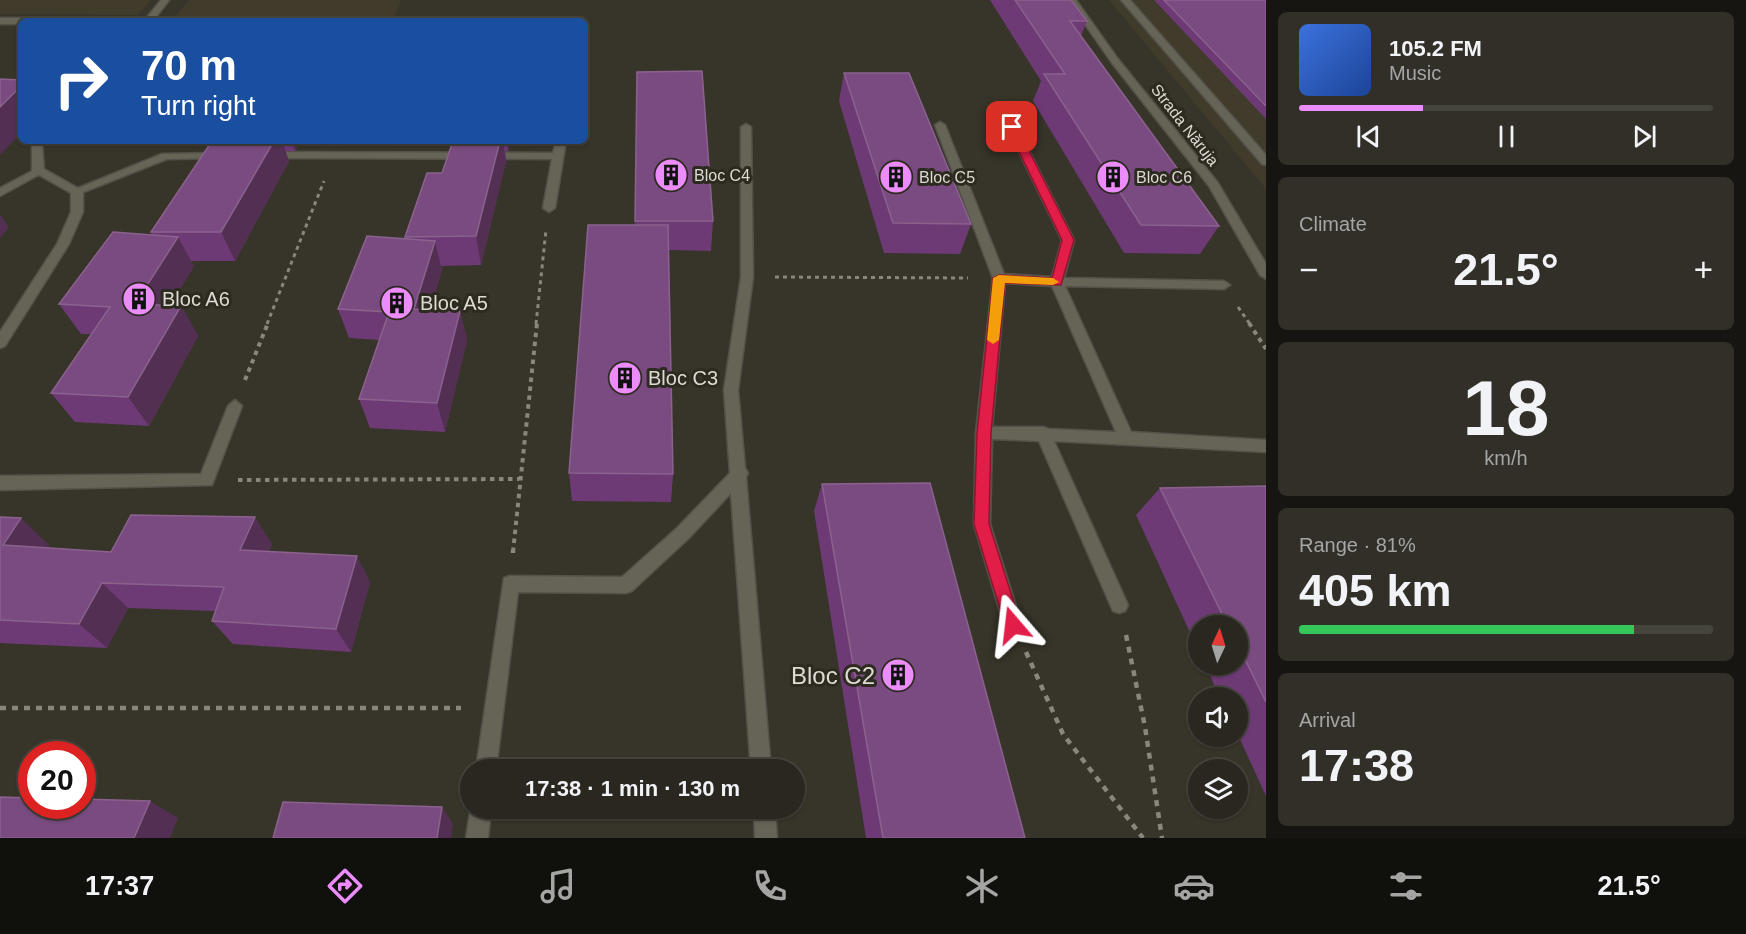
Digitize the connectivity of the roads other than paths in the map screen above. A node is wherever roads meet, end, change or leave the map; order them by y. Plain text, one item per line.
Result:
1 (165, 0) edge
2 (1072, 0) edge
3 (1125, 0) edge
4 (150, 18) edge
5 (0, 21) edge
6 (18, 21) edge
7 (940, 125) dead end
8 (746, 127) dead end
9 (1012, 127) dead end
10 (37, 144) edge
11 (560, 144) edge
12 (255, 155) edge
13 (233, 156) edge
14 (557, 156) junction
15 (1266, 162) edge
16 (38, 171) junction
17 (77, 191) junction
18 (0, 193) edge
19 (549, 208) road end
20 (1266, 275) edge
21 (999, 278) junction
22 (1057, 282) junction
23 (1224, 285) dead end
24 (0, 343) edge
25 (235, 406) road end
26 (984, 433) junction
27 (1043, 433) junction
28 (1126, 438) junction
29 (1266, 446) edge
30 (740, 474) junction
31 (0, 483) edge
32 (1119, 605) road end
33 (1013, 625) road end
34 (487, 759) edge
35 (760, 759) edge
36 (480, 819) edge
37 (765, 819) edge
38 (477, 838) edge
39 (766, 838) edge

1 - 4 street
2 - 20 street, Strada Năruja
3 - 15 street
5 - 6 street
7 - 21 street
8 - 30 street
9 - 22 street
10 - 16 street
11 - 14 street
12 - 14 street
13 - 17 street
14 - 19 street
16 - 17 street
16 - 18 street
17 - 24 street
21 - 22 street
21 - 26 street
22 - 23 street
22 - 28 street
25 - 31 street
26 - 27 street
26 - 33 street
27 - 28 street
27 - 32 street
28 - 29 street
30 - 34 street
30 - 35 street
36 - 38 street
37 - 39 street

